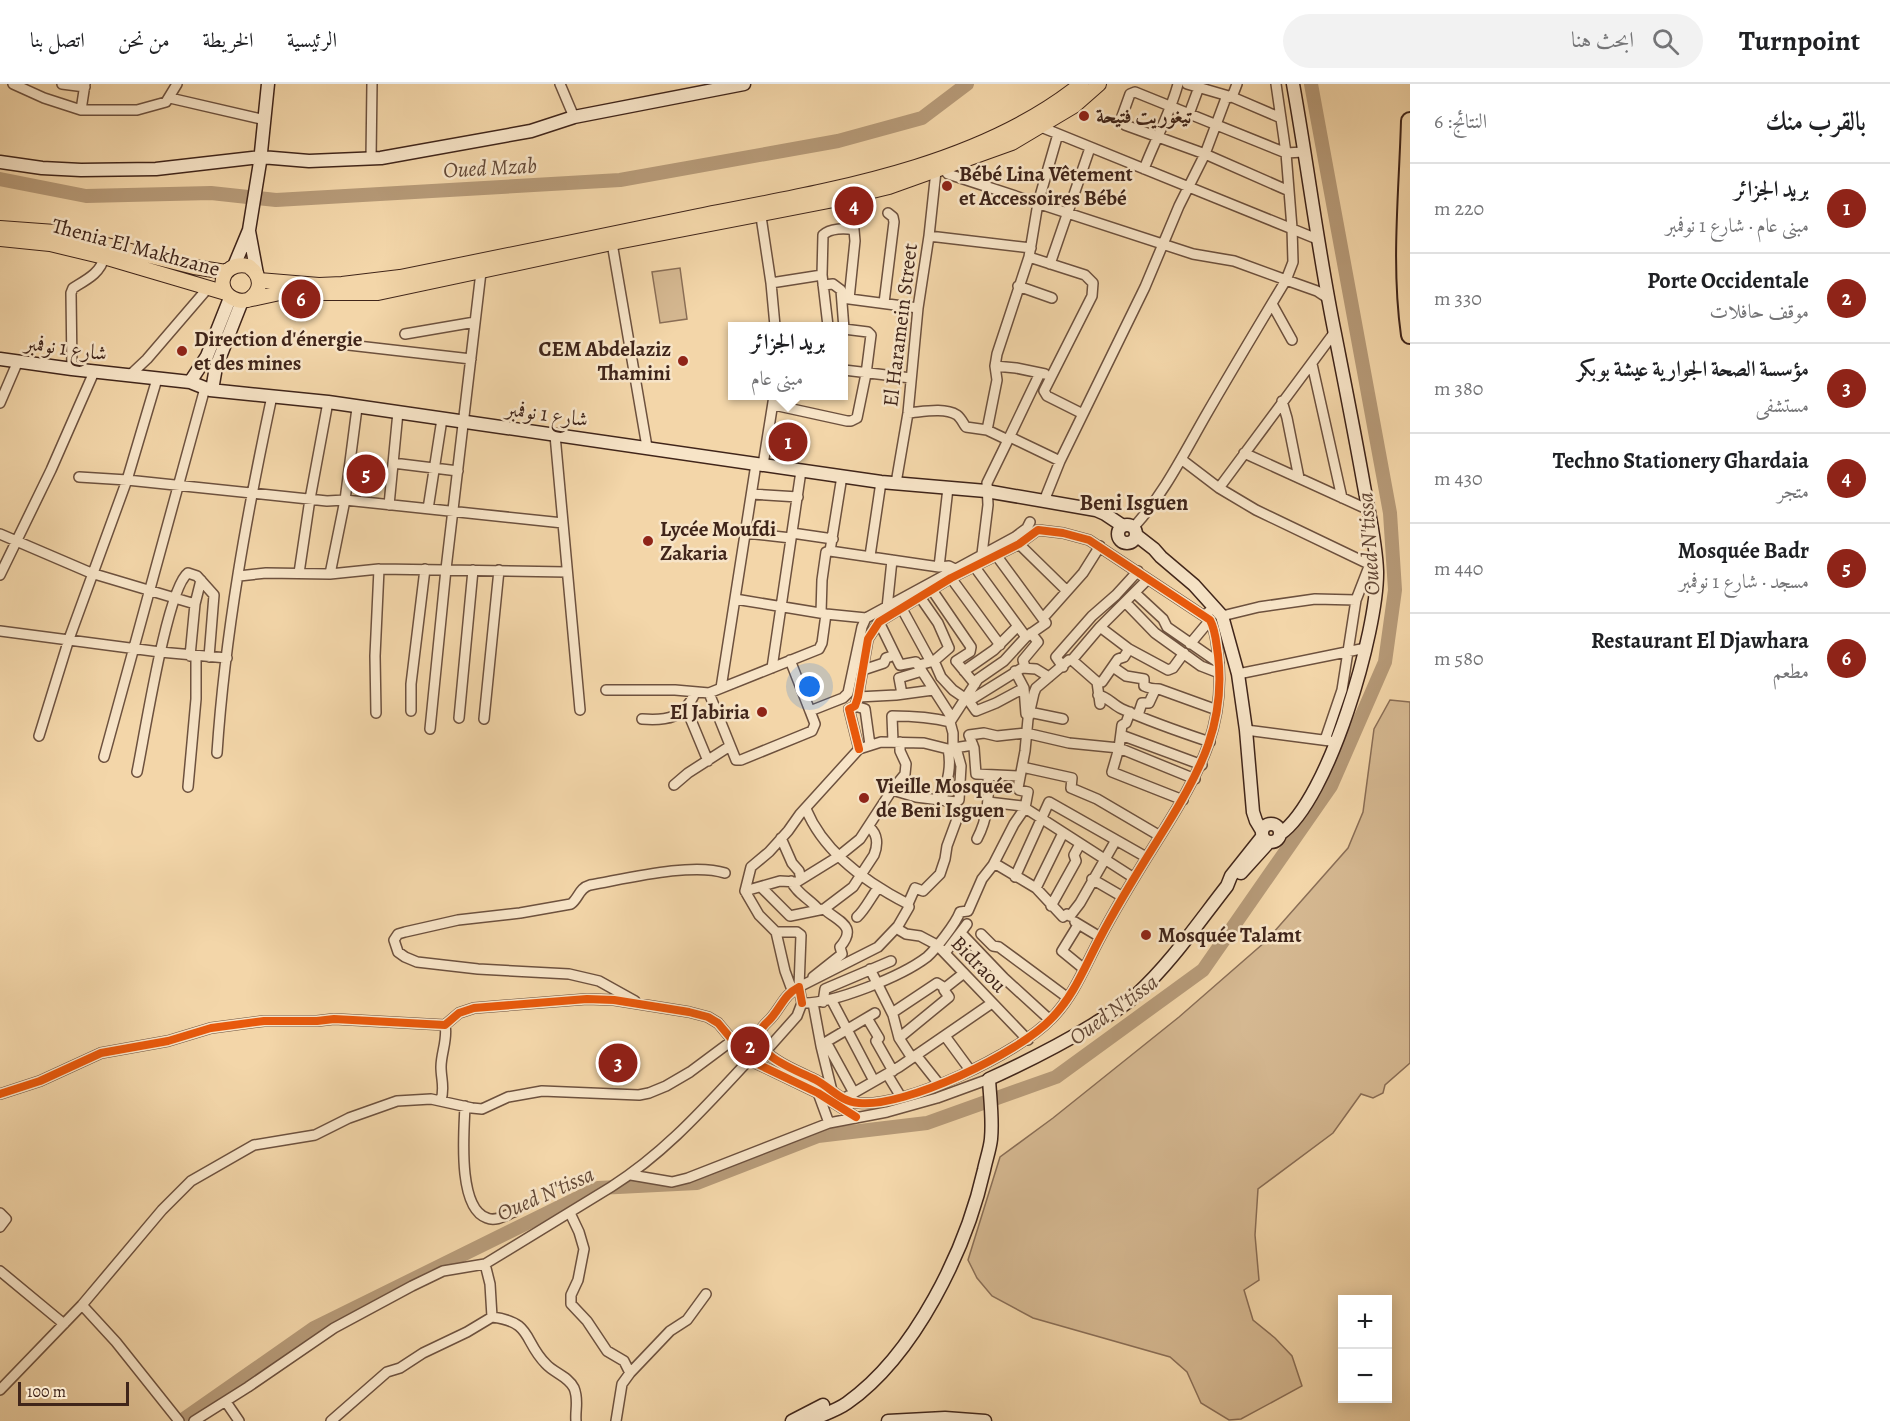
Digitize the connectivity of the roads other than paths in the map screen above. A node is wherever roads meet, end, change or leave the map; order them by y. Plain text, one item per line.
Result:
1 (13, 84) edge
2 (62, 84) edge
3 (177, 84) edge
4 (268, 84) edge
5 (372, 84) edge
6 (561, 84) edge
7 (744, 84) edge
8 (1081, 84) edge
9 (1099, 84) edge
10 (1178, 84) edge
11 (1187, 84) edge
12 (1237, 84) edge
13 (1276, 84) edge
14 (1293, 84) edge
15 (85, 86) edge
16 (1199, 87) junction
17 (1232, 97) junction
18 (170, 98) junction
19 (1172, 107) junction
20 (81, 110) junction
21 (1189, 114) junction
22 (574, 117) junction
23 (1281, 118) junction
24 (265, 120) junction
25 (1410, 121) edge
26 (1217, 125) junction
27 (1041, 127) junction
28 (1058, 134) junction
29 (1156, 136) junction
30 (1090, 148) junction
31 (1304, 152) junction
32 (1286, 153) junction
33 (1206, 154) junction
34 (260, 159) junction
35 (371, 159) junction
36 (0, 162) edge
37 (940, 166) junction
38 (1144, 169) junction
39 (1189, 187) junction
40 (1289, 191) junction
41 (1038, 203) junction
42 (760, 209) junction
43 (888, 213) dead end
44 (1068, 213) junction
45 (0, 228) edge
46 (250, 228) junction
47 (1292, 228) junction
48 (929, 236) junction
49 (0, 239) edge
50 (1317, 239) junction
51 (612, 243) junction
52 (1164, 243) junction
53 (1030, 253) junction
54 (104, 256) junction
55 (1050, 264) junction
56 (230, 269) junction
57 (481, 272) junction
58 (822, 275) junction
59 (258, 277) junction
60 (1286, 280) junction
61 (771, 283) junction
62 (823, 285) junction
63 (1018, 286) junction
64 (208, 288) junction
65 (236, 298) junction
66 (846, 298) junction
67 (1052, 298) dead end
68 (1329, 299) junction
69 (884, 303) junction
70 (1272, 304) junction
71 (918, 308) junction
72 (475, 322) junction
73 (775, 322) edge
74 (827, 322) edge
75 (844, 322) edge
76 (848, 330) edge
77 (1334, 333) junction
78 (405, 334) dead end
79 (1410, 334) edge
80 (1292, 340) dead end
81 (340, 344) dead end
82 (0, 359) edge
83 (471, 359) junction
84 (18, 361) junction
85 (1312, 364) junction
86 (995, 366) junction
87 (72, 369) junction
88 (200, 369) junction
89 (848, 371) edge
90 (94, 372) junction
91 (1040, 373) junction
92 (214, 374) junction
93 (866, 374) junction
94 (129, 376) junction
95 (1051, 376) junction
96 (910, 378) junction
97 (157, 379) junction
98 (190, 382) junction
99 (209, 389) junction
100 (272, 396) junction
101 (774, 400) edge
102 (328, 402) junction
103 (1282, 402) junction
104 (0, 403) edge
105 (357, 408) junction
106 (398, 412) junction
107 (908, 413) junction
108 (1083, 414) junction
109 (442, 418) junction
110 (464, 422) junction
111 (987, 430) junction
112 (555, 435) junction
113 (1009, 438) junction
114 (647, 447) junction
115 (1244, 453) junction
116 (1181, 459) junction
117 (1060, 461) junction
118 (393, 463) junction
119 (760, 464) junction
120 (434, 467) junction
121 (458, 471) junction
122 (801, 471) junction
123 (79, 477) dead end
124 (842, 477) junction
125 (1299, 478) junction
126 (127, 480) junction
127 (881, 482) junction
128 (896, 483) junction
129 (177, 485) junction
130 (948, 488) junction
131 (1219, 488) junction
132 (987, 491) junction
133 (251, 492) junction
134 (752, 494) junction
135 (798, 497) junction
136 (1342, 498) junction
137 (310, 499) junction
138 (345, 500) junction
139 (1044, 501) junction
140 (389, 505) junction
141 (428, 509) junction
142 (1369, 510) junction
143 (453, 511) junction
144 (1030, 522) dead end
145 (563, 523) junction
146 (1129, 532) junction
147 (746, 533) junction
148 (0, 534) edge
149 (792, 536) junction
150 (833, 539) junction
151 (16, 541) junction
152 (1019, 544) junction
153 (1100, 546) junction
154 (830, 551) junction
155 (982, 554) junction
156 (996, 555) junction
157 (870, 556) junction
158 (892, 560) junction
159 (974, 566) junction
160 (1373, 566) junction
161 (939, 567) junction
162 (379, 569) junction
163 (425, 569) junction
164 (446, 569) junction
165 (473, 570) junction
166 (499, 570) junction
167 (1138, 571) junction
168 (567, 572) junction
169 (91, 573) junction
170 (299, 573) junction
171 (330, 574) junction
172 (953, 574) junction
173 (0, 575) edge
174 (239, 576) junction
175 (1149, 579) junction
176 (201, 580) junction
177 (932, 590) junction
178 (149, 591) junction
179 (1067, 591) junction
180 (1135, 593) junction
181 (920, 597) junction
182 (173, 598) junction
183 (735, 599) junction
184 (1356, 600) junction
185 (1126, 603) junction
186 (195, 604) junction
187 (782, 607) junction
188 (901, 607) junction
189 (887, 608) junction
190 (823, 613) junction
191 (1216, 614) junction
192 (866, 618) junction
193 (1043, 618) junction
194 (879, 622) junction
195 (1018, 626) junction
196 (1100, 627) junction
197 (0, 631) edge
198 (1029, 635) junction
199 (69, 639) junction
200 (1190, 644) junction
201 (1000, 645) junction
202 (132, 648) junction
203 (1366, 648) junction
204 (1128, 649) junction
205 (1347, 650) junction
206 (160, 652) junction
207 (1184, 653) junction
208 (895, 655) junction
209 (193, 656) junction
210 (208, 657) junction
211 (227, 658) junction
212 (790, 660) junction
213 (1072, 660) junction
214 (933, 661) junction
215 (1219, 663) junction
216 (1025, 667) junction
217 (1063, 667) junction
218 (1113, 667) junction
219 (772, 668) junction
220 (920, 668) junction
221 (863, 670) junction
222 (964, 671) junction
223 (1015, 671) junction
224 (1219, 673) junction
225 (1238, 674) junction
226 (1049, 677) junction
227 (1096, 682) junction
228 (975, 684) junction
229 (721, 688) junction
230 (1024, 688) junction
231 (606, 690) dead end
232 (933, 690) junction
233 (1155, 690) junction
234 (695, 693) junction
235 (709, 693) junction
236 (902, 694) junction
237 (967, 700) junction
238 (857, 701) junction
239 (686, 708) junction
240 (580, 710) dead end
241 (1217, 710) junction
242 (411, 711) dead end
243 (810, 711) junction
244 (376, 713) dead end
245 (1134, 713) junction
246 (1029, 715) junction
247 (459, 718) dead end
248 (484, 719) dead end
249 (642, 719) dead end
250 (1063, 719) dead end
251 (951, 720) junction
252 (430, 729) dead end
253 (1246, 730) junction
254 (1026, 733) junction
255 (1121, 735) junction
256 (39, 736) dead end
257 (1330, 741) junction
258 (897, 742) junction
259 (1210, 742) junction
260 (870, 745) junction
261 (973, 745) junction
262 (730, 746) junction
263 (1119, 748) junction
264 (859, 749) junction
265 (952, 749) junction
266 (217, 753) dead end
267 (104, 757) dead end
268 (708, 761) junction
269 (1202, 765) junction
270 (137, 772) dead end
271 (1021, 772) junction
272 (988, 775) junction
273 (1195, 779) junction
274 (674, 785) dead end
275 (188, 787) dead end
276 (892, 790) junction
277 (942, 799) junction
278 (1183, 800) junction
279 (956, 802) junction
280 (988, 802) junction
281 (1025, 808) junction
282 (806, 809) junction
283 (1041, 819) junction
284 (869, 827) junction
285 (1270, 832) junction
286 (1063, 833) junction
287 (1160, 836) junction
288 (781, 838) junction
289 (977, 839) dead end
290 (1116, 840) junction
291 (1080, 844) junction
292 (839, 856) junction
293 (1146, 857) junction
294 (1104, 860) junction
295 (994, 862) junction
296 (725, 873) dead end
297 (860, 874) junction
298 (1015, 877) junction
299 (1134, 878) junction
300 (801, 879) junction
301 (1092, 879) junction
302 (791, 881) junction
303 (761, 887) junction
304 (878, 888) junction
305 (1036, 888) junction
306 (745, 891) junction
307 (1123, 897) junction
308 (908, 904) junction
309 (1052, 906) junction
310 (822, 910) junction
311 (1070, 916) junction
312 (857, 917) dead end
313 (968, 924) dead end
314 (1078, 925) junction
315 (896, 928) junction
316 (776, 932) junction
317 (961, 933) junction
318 (981, 934) dead end
319 (1100, 937) junction
320 (937, 945) junction
321 (945, 953) junction
322 (891, 961) dead end
323 (870, 969) junction
324 (1084, 969) junction
325 (964, 973) junction
326 (811, 982) junction
327 (876, 983) junction
328 (945, 988) junction
329 (795, 989) junction
330 (1068, 998) junction
331 (817, 1002) junction
332 (637, 1003) junction
333 (992, 1003) junction
334 (892, 1013) junction
335 (1050, 1020) junction
336 (445, 1024) junction
337 (895, 1027) junction
338 (847, 1030) junction
339 (945, 1036) junction
340 (879, 1038) junction
341 (899, 1038) junction
342 (733, 1040) junction
343 (1028, 1040) junction
344 (765, 1052) junction
345 (914, 1057) junction
346 (749, 1060) junction
347 (970, 1070) junction
348 (890, 1073) junction
349 (989, 1079) junction
350 (874, 1081) junction
351 (939, 1084) junction
352 (832, 1091) junction
353 (818, 1093) junction
354 (854, 1093) junction
355 (0, 1094) edge
356 (901, 1097) junction
357 (843, 1099) junction
358 (441, 1100) junction
359 (465, 1106) junction
360 (856, 1117) junction
361 (829, 1123) junction
362 (631, 1174) junction
363 (514, 1212) dead end
364 (0, 1213) edge
365 (570, 1213) junction
366 (0, 1227) edge
367 (485, 1264) junction
368 (0, 1271) edge
369 (706, 1294) dead end
370 (82, 1305) junction
371 (492, 1317) junction
372 (64, 1324) junction
373 (630, 1373) junction
374 (2, 1385) edge
375 (853, 1397) junction
376 (226, 1402) junction
377 (179, 1421) edge
378 (194, 1421) edge
379 (240, 1421) edge
380 (331, 1421) edge
381 (576, 1421) edge
382 (616, 1421) edge
383 (792, 1421) edge
384 (809, 1421) edge
385 (888, 1421) edge
386 (986, 1421) edge

1 - 20 street
2 - 15 street
3 - 18 street
4 - 24 main road
5 - 35 street
6 - 22 street
7 - 22 main road
8 - 37 main road
9 - 27 main road
10 - 19 street
11 - 16 street
12 - 17 street
13 - 23 street
14 - 31 main road
15 - 20 street
16 - 17 street
16 - 21 street
17 - 23 street
17 - 26 street
18 - 20 street
18 - 24 street
19 - 21 street
19 - 29 street
19 - 29 street
21 - 26 street
22 - 35 main road
23 - 32 street
24 - 34 main road
25 - 79 highway
26 - 32 street
26 - 33 street
27 - 28 street
27 - 37 main road
28 - 30 street
28 - 41 street
29 - 33 street
29 - 38 street
30 - 38 street
30 - 44 street
31 - 32 street
31 - 50 main road
32 - 40 street
33 - 39 street
33 - 40 street
34 - 35 main road
34 - 36 main road
34 - 46 main road
37 - 41 street
37 - 42 main road
37 - 48 street, El Haramein Street
38 - 39 street
39 - 47 street
39 - 52 street
40 - 47 street
41 - 44 street
41 - 53 street
42 - 51 main road
42 - 59 main road
42 - 61 street
43 - 69 street
44 - 52 street
44 - 55 street
45 - 56 main road
46 - 56 main road
46 - 59 main road
47 - 50 street
47 - 60 street
48 - 53 street
48 - 71 street, El Haramein Street
49 - 54 main road, Thenia El Makhzane
50 - 68 main road
51 - 57 main road
51 - 114 street
52 - 60 street
52 - 108 street
53 - 55 street
53 - 63 street
54 - 64 main road, Thenia El Makhzane
54 - 87 street
55 - 95 street
56 - 59 main road
56 - 65 main road
57 - 65 main road
57 - 72 street
58 - 61 street
58 - 62 street
58 - 66 street
59 - 65 main road
60 - 68 street
60 - 70 street
61 - 73 street
62 - 66 street
62 - 74 street
63 - 67 street
63 - 86 street
64 - 65 main road, Thenia El Makhzane
64 - 94 street
65 - 88 main road
65 - 92 main road
66 - 69 street
66 - 75 street
68 - 77 main road
69 - 71 street
70 - 80 street
70 - 116 street
71 - 96 street, El Haramein Street
72 - 78 street
72 - 83 street
76 - 93 street
77 - 85 street
77 - 142 main road
81 - 83 street
82 - 84 main road, شارع 1 نوفمبر
83 - 110 street
84 - 87 main road, شارع 1 نوفمبر
84 - 104 street
85 - 103 street
85 - 136 street
86 - 91 street
86 - 111 street
87 - 90 main road, شارع 1 نوفمبر
88 - 92 main road
88 - 98 main road
89 - 93 street
90 - 94 main road, شارع 1 نوفمبر
90 - 151 street
91 - 95 street
91 - 113 street
92 - 99 main road
93 - 96 street
93 - 101 street
94 - 97 main road, شارع 1 نوفمبر
95 - 108 street
96 - 107 street, El Haramein Street
97 - 98 main road, شارع 1 نوفمبر
97 - 126 street
98 - 99 main road, شارع 1 نوفمبر
99 - 100 main road, شارع 1 نوفمبر
99 - 129 street
100 - 102 main road, شارع 1 نوفمبر
100 - 133 street
101 - 119 street
102 - 105 main road, شارع 1 نوفمبر
102 - 137 street
103 - 115 street
103 - 125 street
105 - 106 main road, شارع 1 نوفمبر
105 - 138 street
106 - 109 main road, شارع 1 نوفمبر
106 - 118 street
107 - 111 street
107 - 128 street, El Haramein Street
108 - 117 street
109 - 110 main road, شارع 1 نوفمبر
109 - 120 street
110 - 112 main road, شارع 1 نوفمبر
110 - 121 street
111 - 113 street
112 - 114 main road, شارع 1 نوفمبر
112 - 145 street
113 - 117 street
113 - 132 street
114 - 119 main road, شارع 1 نوفمبر
115 - 125 street
115 - 131 street
116 - 131 street
116 - 146 street
117 - 139 street
118 - 120 street
118 - 140 street
119 - 122 main road, شارع 1 نوفمبر
119 - 134 street
120 - 121 street
120 - 141 street
121 - 143 street
122 - 124 main road, شارع 1 نوفمبر
122 - 135 street
123 - 126 street
124 - 127 main road, شارع 1 نوفمبر
124 - 150 street
125 - 136 street
126 - 129 street
126 - 169 street
127 - 128 main road, شارع 1 نوفمبر
127 - 157 street
128 - 130 main road, شارع 1 نوفمبر
129 - 133 street
129 - 178 street
130 - 132 main road, شارع 1 نوفمبر
130 - 161 street
131 - 160 street
132 - 139 main road, شارع 1 نوفمبر
132 - 155 street
133 - 137 street
133 - 174 street
134 - 135 street
134 - 147 street
135 - 149 street
136 - 142 street
137 - 138 street
137 - 170 street
138 - 140 street
138 - 171 street
139 - 146 main road, شارع 1 نوفمبر
140 - 141 street
141 - 143 street
142 - 160 main road
143 - 145 street
143 - 164 street
144 - 155 street
145 - 168 street
146 - 191 main road
147 - 149 street
147 - 183 street
148 - 151 street
149 - 150 street
149 - 187 street
150 - 154 street
151 - 169 street
151 - 173 street
152 - 153 street
152 - 156 street
152 - 179 street
153 - 167 street
153 - 179 street
154 - 157 street
154 - 190 street
155 - 172 street
156 - 159 street
156 - 193 street
157 - 158 street
158 - 161 street
158 - 189 street
159 - 172 street
159 - 195 street
160 - 184 street
160 - 203 main road
161 - 172 street
162 - 163 street
162 - 171 street
162 - 244 street
163 - 164 street
163 - 242 street
164 - 165 street
164 - 252 street
165 - 166 street
165 - 247 street
166 - 168 street
166 - 248 street
167 - 175 street
167 - 217 street
168 - 240 street
169 - 178 street
169 - 199 street
170 - 171 street
170 - 174 street
172 - 177 street
172 - 189 street
172 - 201 street
174 - 211 street
175 - 180 street
175 - 191 street
176 - 182 street
176 - 186 street
176 - 210 street
177 - 181 street
177 - 222 street
178 - 182 street
178 - 202 street
179 - 193 street
180 - 185 street
180 - 200 street
181 - 188 street
181 - 214 street
182 - 186 street
182 - 206 street
183 - 187 street
183 - 229 street
184 - 191 street
184 - 205 street
185 - 196 street
185 - 207 street
186 - 209 street
187 - 190 street
187 - 219 street
188 - 194 street
188 - 214 street
189 - 192 street
190 - 192 street
190 - 212 street
191 - 200 street
191 - 215 street
191 - 225 main road
192 - 243 street
193 - 198 street
194 - 208 street
194 - 221 street
195 - 198 street
195 - 201 street
196 - 204 street
196 - 213 street
197 - 199 street
198 - 216 street
198 - 228 street
199 - 202 street
199 - 256 street
200 - 215 street
201 - 222 street
202 - 206 street
202 - 267 street
203 - 205 street
203 - 257 main road
204 - 207 street
204 - 218 street
205 - 225 street
205 - 257 street
206 - 209 street
206 - 270 street
207 - 224 street
208 - 220 street
208 - 221 street
209 - 210 street
209 - 275 street
210 - 211 street
211 - 266 street
212 - 219 street
212 - 243 street
213 - 217 street
213 - 227 street
214 - 220 street
214 - 237 street
215 - 224 street
216 - 223 street
216 - 226 street
217 - 226 street
218 - 227 street
218 - 233 street
219 - 229 street
220 - 232 street
220 - 236 street
221 - 238 street
222 - 228 street
223 - 230 street
223 - 237 street
224 - 241 street
225 - 253 main road
226 - 246 street
227 - 245 street
228 - 237 street
229 - 235 street
230 - 237 street
230 - 246 street
231 - 234 street
232 - 236 street
232 - 251 street
233 - 241 street
233 - 245 street
234 - 235 street
234 - 239 street
235 - 262 street
236 - 238 street
237 - 251 street
238 - 260 street
238 - 264 street
239 - 249 street
239 - 268 street
241 - 259 street
243 - 262 street
245 - 255 street
245 - 259 street
246 - 250 street
246 - 254 street
251 - 258 street
251 - 265 street
253 - 257 street
253 - 285 main road
254 - 261 street
254 - 263 street
254 - 271 street
255 - 263 street
255 - 269 street
257 - 285 main road
258 - 260 street
258 - 265 street
258 - 276 street
259 - 269 street
260 - 264 street
261 - 265 street
261 - 272 street
262 - 268 street
263 - 273 street
263 - 278 street
264 - 282 street
265 - 277 street
265 - 279 street
268 - 274 street
269 - 273 street
271 - 272 street
271 - 281 street
271 - 287 street
272 - 280 street
273 - 278 street
276 - 277 street
276 - 284 street
277 - 279 street
278 - 287 street
279 - 308 street
280 - 281 street
280 - 289 street
281 - 283 street
281 - 295 street
282 - 288 street
282 - 292 street
283 - 286 street
283 - 290 street
283 - 298 street
284 - 292 street
284 - 297 street
285 - 349 main road
286 - 291 street
286 - 305 street
287 - 293 street
288 - 300 street
288 - 306 street
290 - 293 street
290 - 294 street
291 - 294 street
291 - 309 street
292 - 297 street
292 - 300 street
293 - 299 street
294 - 299 street
294 - 301 street
295 - 298 street
295 - 320 street
296 - 332 street
297 - 304 street
297 - 310 street
298 - 305 street
299 - 307 street
300 - 302 street
301 - 307 street
301 - 311 street
302 - 303 street
302 - 310 street
303 - 306 street
303 - 310 street
304 - 308 street
304 - 312 street
305 - 309 street
306 - 316 street
307 - 319 street
308 - 315 street
309 - 311 street
310 - 326 street
311 - 314 street
313 - 317 street
314 - 319 street
314 - 324 street
315 - 320 street, Bidraou
315 - 326 street
316 - 329 street
316 - 329 street
317 - 321 street
317 - 335 street
318 - 330 street
319 - 324 street
320 - 321 street, Bidraou
320 - 327 street
321 - 325 street, Bidraou
322 - 323 street
323 - 327 street
323 - 331 street
324 - 330 street
325 - 328 street
325 - 333 street, Bidraou
326 - 329 street
327 - 331 street
327 - 334 street
328 - 334 street
328 - 341 street
329 - 331 street
329 - 344 street
330 - 335 street
331 - 338 street
331 - 344 street
331 - 352 street
332 - 336 street
332 - 342 street
333 - 339 street
333 - 343 street, Bidraou
334 - 337 street
335 - 343 street
336 - 355 street
336 - 358 street
337 - 340 street
337 - 341 street
338 - 340 street
338 - 350 street
338 - 354 street
339 - 345 street
339 - 347 street
340 - 348 street
341 - 345 street
342 - 346 street
342 - 359 street
343 - 347 street
344 - 352 street
345 - 348 street
345 - 351 street
346 - 353 street
346 - 362 street
347 - 351 street
348 - 350 street
348 - 356 street
349 - 360 street
349 - 375 main road
350 - 354 street
351 - 356 street
352 - 357 street
353 - 360 street
353 - 361 street
354 - 357 street
356 - 357 street
358 - 359 street
358 - 370 street
359 - 363 street
360 - 361 street
361 - 362 street
362 - 365 street
364 - 366 street
365 - 367 street
365 - 373 street
367 - 371 street
367 - 376 street
368 - 372 street
369 - 373 street
370 - 372 street
370 - 377 street
371 - 380 street
371 - 381 street
372 - 374 street
373 - 382 street
375 - 383 main road
375 - 384 main road
376 - 378 street
376 - 379 street
385 - 386 main road

